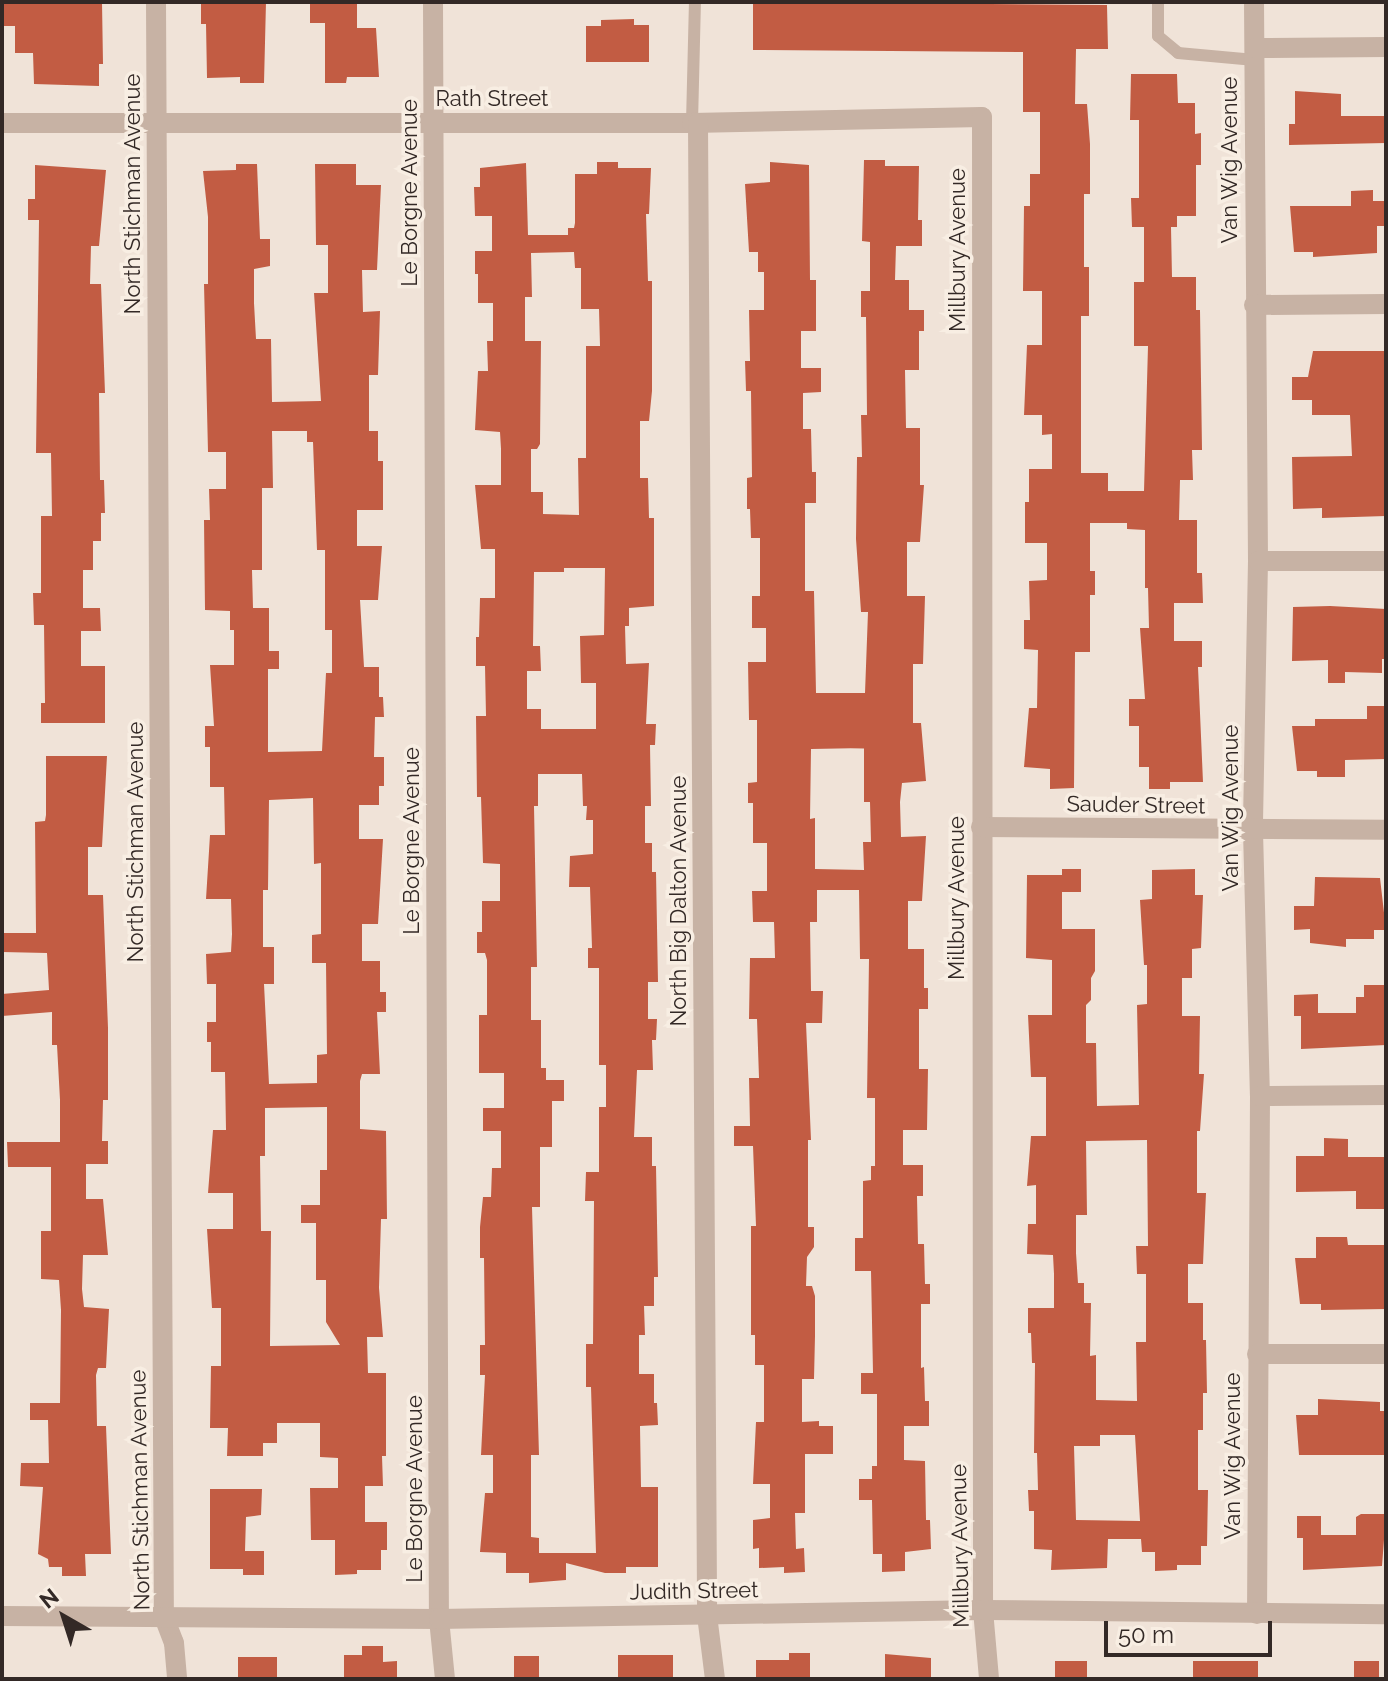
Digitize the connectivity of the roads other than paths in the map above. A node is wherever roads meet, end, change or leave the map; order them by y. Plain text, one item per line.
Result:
1 (156, 2) edge
2 (433, 2) edge
3 (695, 2) edge
4 (1158, 2) edge
5 (1254, 2) edge
6 (1386, 47) edge
7 (1255, 54) junction
8 (982, 117) joint
9 (2, 123) edge
10 (156, 123) junction
11 (434, 123) junction
12 (695, 123) junction
13 (1386, 304) edge
14 (1254, 305) junction
15 (1258, 561) junction
16 (1386, 561) edge
17 (981, 827) junction
18 (1386, 830) edge
19 (1253, 831) junction
20 (1386, 1095) edge
21 (1260, 1096) junction
22 (1257, 1354) junction
23 (1386, 1354) edge
24 (983, 1610) junction
25 (1257, 1614) junction
26 (1386, 1614) edge
27 (707, 1615) junction
28 (2, 1616) edge
29 (164, 1617) junction
30 (439, 1619) junction
31 (177, 1679) edge
32 (445, 1679) edge
33 (715, 1679) edge
34 (989, 1679) edge

1 - 10 street, North Stichman Avenue
2 - 11 street, Le Borgne Avenue
3 - 12 lane
4 - 7 lane
5 - 7 street, Van Wig Avenue
6 - 7 street
7 - 14 street, Van Wig Avenue
8 - 12 street, Rath Street
8 - 17 street, Millbury Avenue
9 - 10 street, Rath Street
10 - 11 street, Rath Street
10 - 29 street, North Stichman Avenue
11 - 12 street, Rath Street
11 - 30 street, Le Borgne Avenue
12 - 27 street, North Big Dalton Avenue
13 - 14 street
14 - 15 street, Van Wig Avenue
15 - 16 street
15 - 19 street, Van Wig Avenue
17 - 19 street, Sauder Street
17 - 24 street, Millbury Avenue
18 - 19 street, Sauder Street
19 - 21 street, Van Wig Avenue
20 - 21 street
21 - 22 street, Van Wig Avenue
22 - 23 street
22 - 25 street, Van Wig Avenue
24 - 25 street, Judith Street
24 - 27 street, Judith Street
24 - 34 street, Millbury Avenue
25 - 26 street, Judith Street
27 - 30 street, Judith Street
27 - 33 street, North Big Dalton Avenue
28 - 29 street, Judith Street
29 - 30 street, Judith Street
29 - 31 street, North Stichman Avenue
30 - 32 street, Le Borgne Avenue

